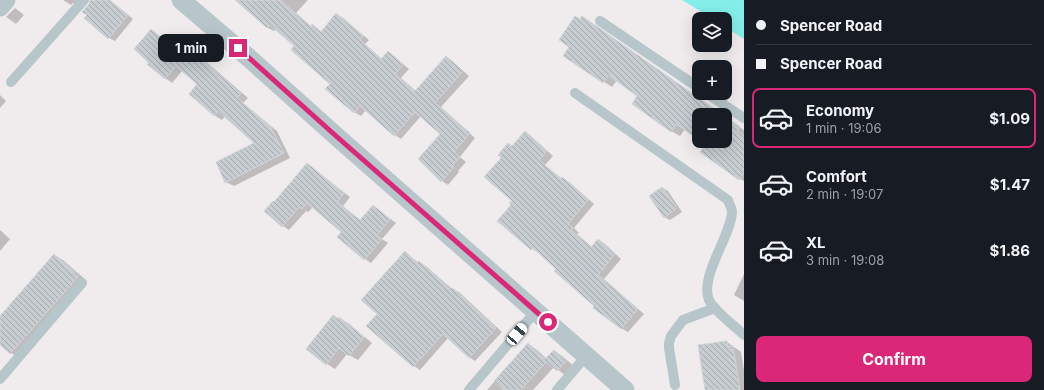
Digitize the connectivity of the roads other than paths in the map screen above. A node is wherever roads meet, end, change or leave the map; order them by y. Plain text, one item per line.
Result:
1 (6, 0) edge
2 (84, 0) edge
3 (181, 0) edge
4 (0, 7) edge
5 (600, 21) dead end
6 (11, 82) dead end
7 (692, 83) edge
8 (575, 92) dead end
9 (717, 100) edge
10 (744, 118) edge
11 (82, 283) dead end
12 (715, 308) junction
13 (536, 311) junction
14 (744, 335) edge
15 (586, 356) junction
16 (0, 379) edge
17 (675, 385) dead end
18 (469, 390) edge
19 (557, 390) edge
20 (626, 390) edge

1 - 4 street
2 - 6 lane
3 - 13 street
5 - 7 lane
8 - 12 lane
9 - 10 lane
11 - 16 lane
12 - 14 lane
12 - 17 lane
13 - 15 street
13 - 18 lane
15 - 19 lane
15 - 20 street

